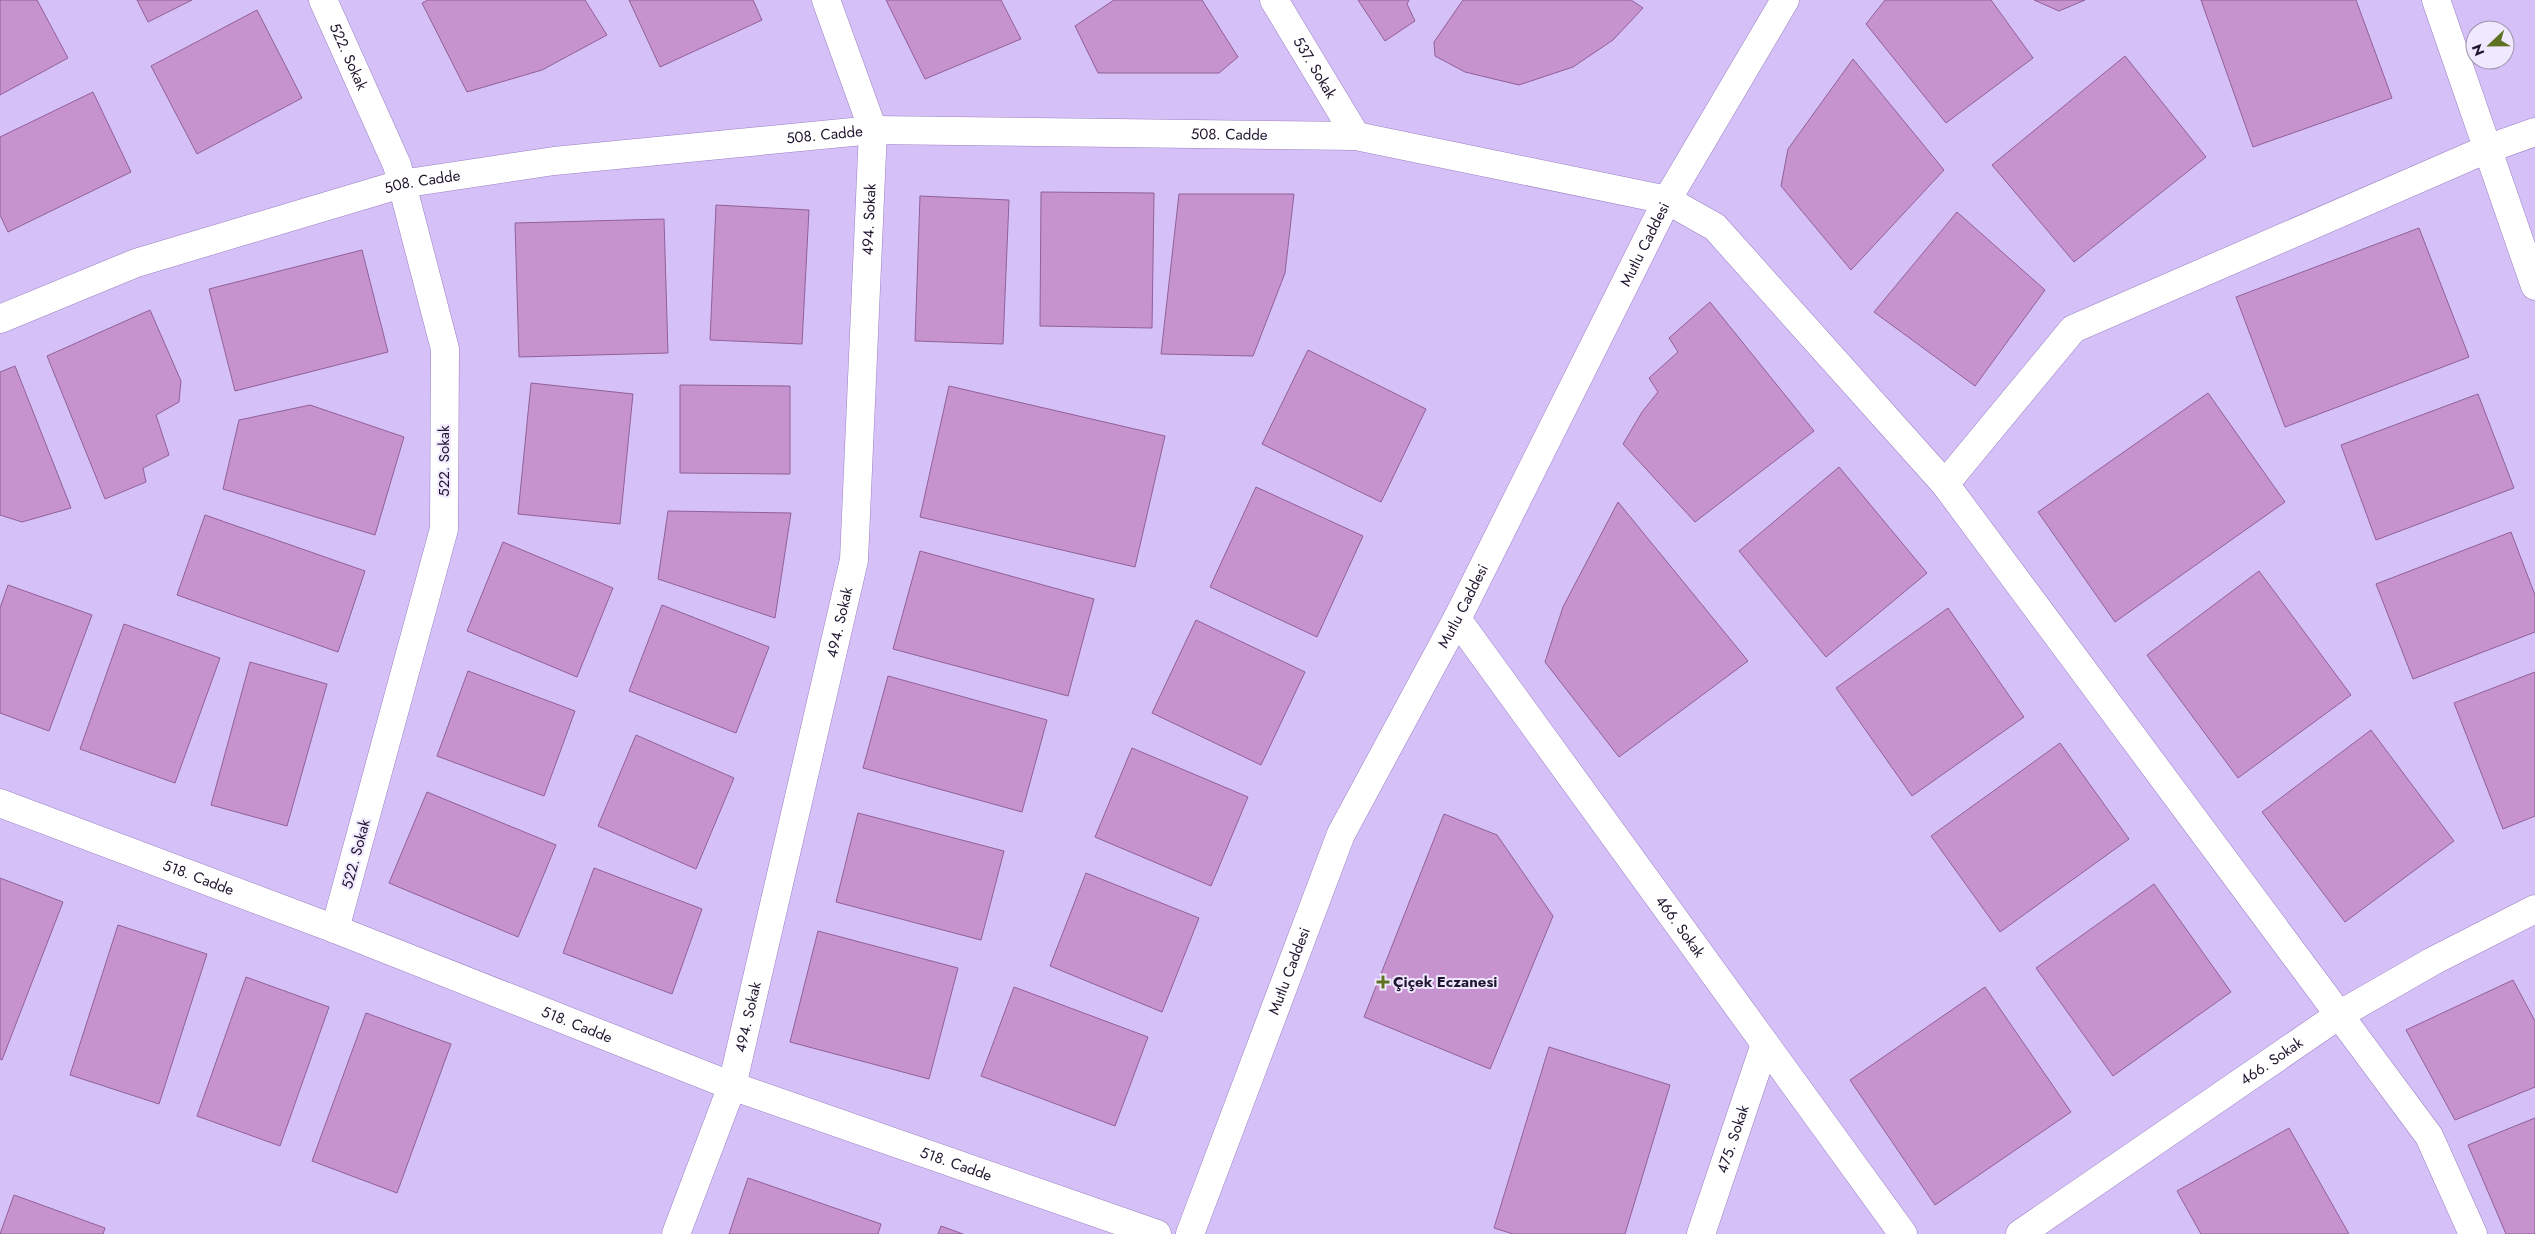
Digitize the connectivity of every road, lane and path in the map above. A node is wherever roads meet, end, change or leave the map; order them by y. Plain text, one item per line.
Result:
1 (323, 0) edge
2 (826, 0) edge
3 (1274, 0) edge
4 (1786, 0) edge
5 (2436, 0) edge
6 (873, 130) junction
7 (2535, 132) edge
8 (1356, 136) junction
9 (2487, 149) junction
10 (402, 184) junction
11 (1668, 200) junction
12 (2535, 286) edge
13 (0, 319) edge
14 (1945, 484) junction
15 (1457, 619) junction
16 (0, 803) edge
17 (2535, 909) edge
18 (335, 929) junction
19 (2339, 1015) junction
20 (1765, 1044) junction
21 (732, 1086) junction
22 (676, 1234) edge
23 (1157, 1234) edge
24 (1190, 1234) edge
25 (1701, 1234) edge
26 (1903, 1234) edge
27 (2020, 1234) edge
28 (2473, 1234) edge

1 - 10 street, 522. Sokak
2 - 6 street, 494. Sokak
3 - 8 street, 537. Sokak
4 - 11 street, Mutlu Caddesi
5 - 9 street
6 - 8 street, 508. Cadde
6 - 10 street, 508. Cadde
6 - 21 street, 494. Sokak
7 - 9 street
8 - 11 street, 508. Cadde
9 - 12 street
9 - 14 street
10 - 13 street, 508. Cadde
10 - 18 street, 522. Sokak
11 - 14 street, 508. Cadde
11 - 15 street, Mutlu Caddesi
14 - 19 street, 508. Cadde
15 - 20 street, 466. Sokak
15 - 24 street, Mutlu Caddesi
16 - 18 street, 518. Cadde
17 - 19 street, 466. Sokak
18 - 21 street, 518. Cadde
19 - 27 street, 466. Sokak
19 - 28 street, 508. Cadde
20 - 25 street, 475. Sokak
20 - 26 street, 466. Sokak
21 - 22 street, 494. Sokak
21 - 23 street, 518. Cadde

